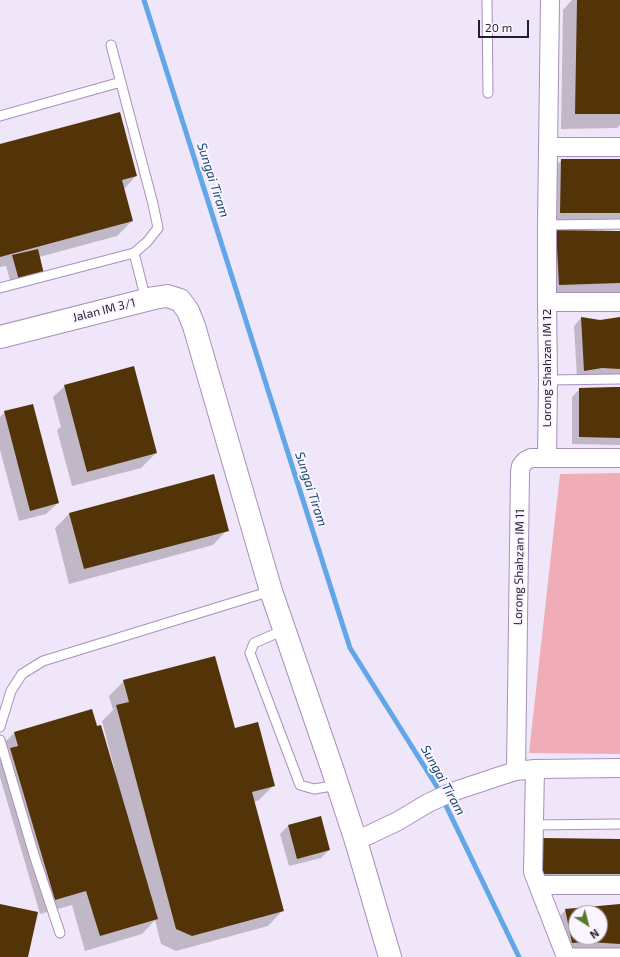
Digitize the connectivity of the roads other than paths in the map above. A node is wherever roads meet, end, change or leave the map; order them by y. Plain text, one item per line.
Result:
1 (487, 0) edge
2 (550, 0) edge
3 (111, 45) dead end
4 (121, 82) junction
5 (488, 93) dead end
6 (0, 116) edge
7 (548, 147) junction
8 (620, 147) edge
9 (620, 224) edge
10 (547, 225) junction
11 (134, 253) junction
12 (0, 288) edge
13 (146, 300) junction
14 (547, 302) junction
15 (620, 302) edge
16 (0, 337) edge
17 (620, 379) edge
18 (548, 380) junction
19 (547, 458) junction
20 (620, 458) edge
21 (271, 591) junction
22 (284, 629) junction
23 (0, 727) edge
24 (0, 740) edge
25 (620, 768) edge
26 (535, 769) junction
27 (516, 771) junction
28 (338, 785) junction
29 (620, 824) edge
30 (535, 825) junction
31 (356, 841) junction
32 (538, 885) junction
33 (620, 885) edge
34 (60, 933) dead end
35 (620, 953) edge
36 (565, 955) edge
37 (390, 957) edge

1 - 5 lane
2 - 7 street
3 - 4 lane
4 - 6 lane
4 - 11 lane
7 - 8 street
7 - 10 street
9 - 10 lane
10 - 14 street
11 - 12 lane
11 - 13 lane
13 - 16 street, Jalan IM 3/1
13 - 21 street, Jalan IM 3/1
14 - 15 street, Lorong Shahzan IM 12
14 - 18 street, Lorong Shahzan IM 12
17 - 18 lane
18 - 19 street, Lorong Shahzan IM 12
19 - 20 street, Lorong Shahzan IM 11
19 - 27 street, Lorong Shahzan IM 11
21 - 22 street, Jalan IM 3/1
21 - 23 lane
22 - 28 street, Jalan IM 3/1
22 - 28 lane
24 - 34 lane
25 - 26 street
26 - 27 street
26 - 30 street
27 - 31 street
28 - 31 street, Jalan IM 3/1
29 - 30 lane
30 - 32 street
31 - 37 street, Jalan IM 3/1
32 - 33 street
32 - 36 street
35 - 36 lane

